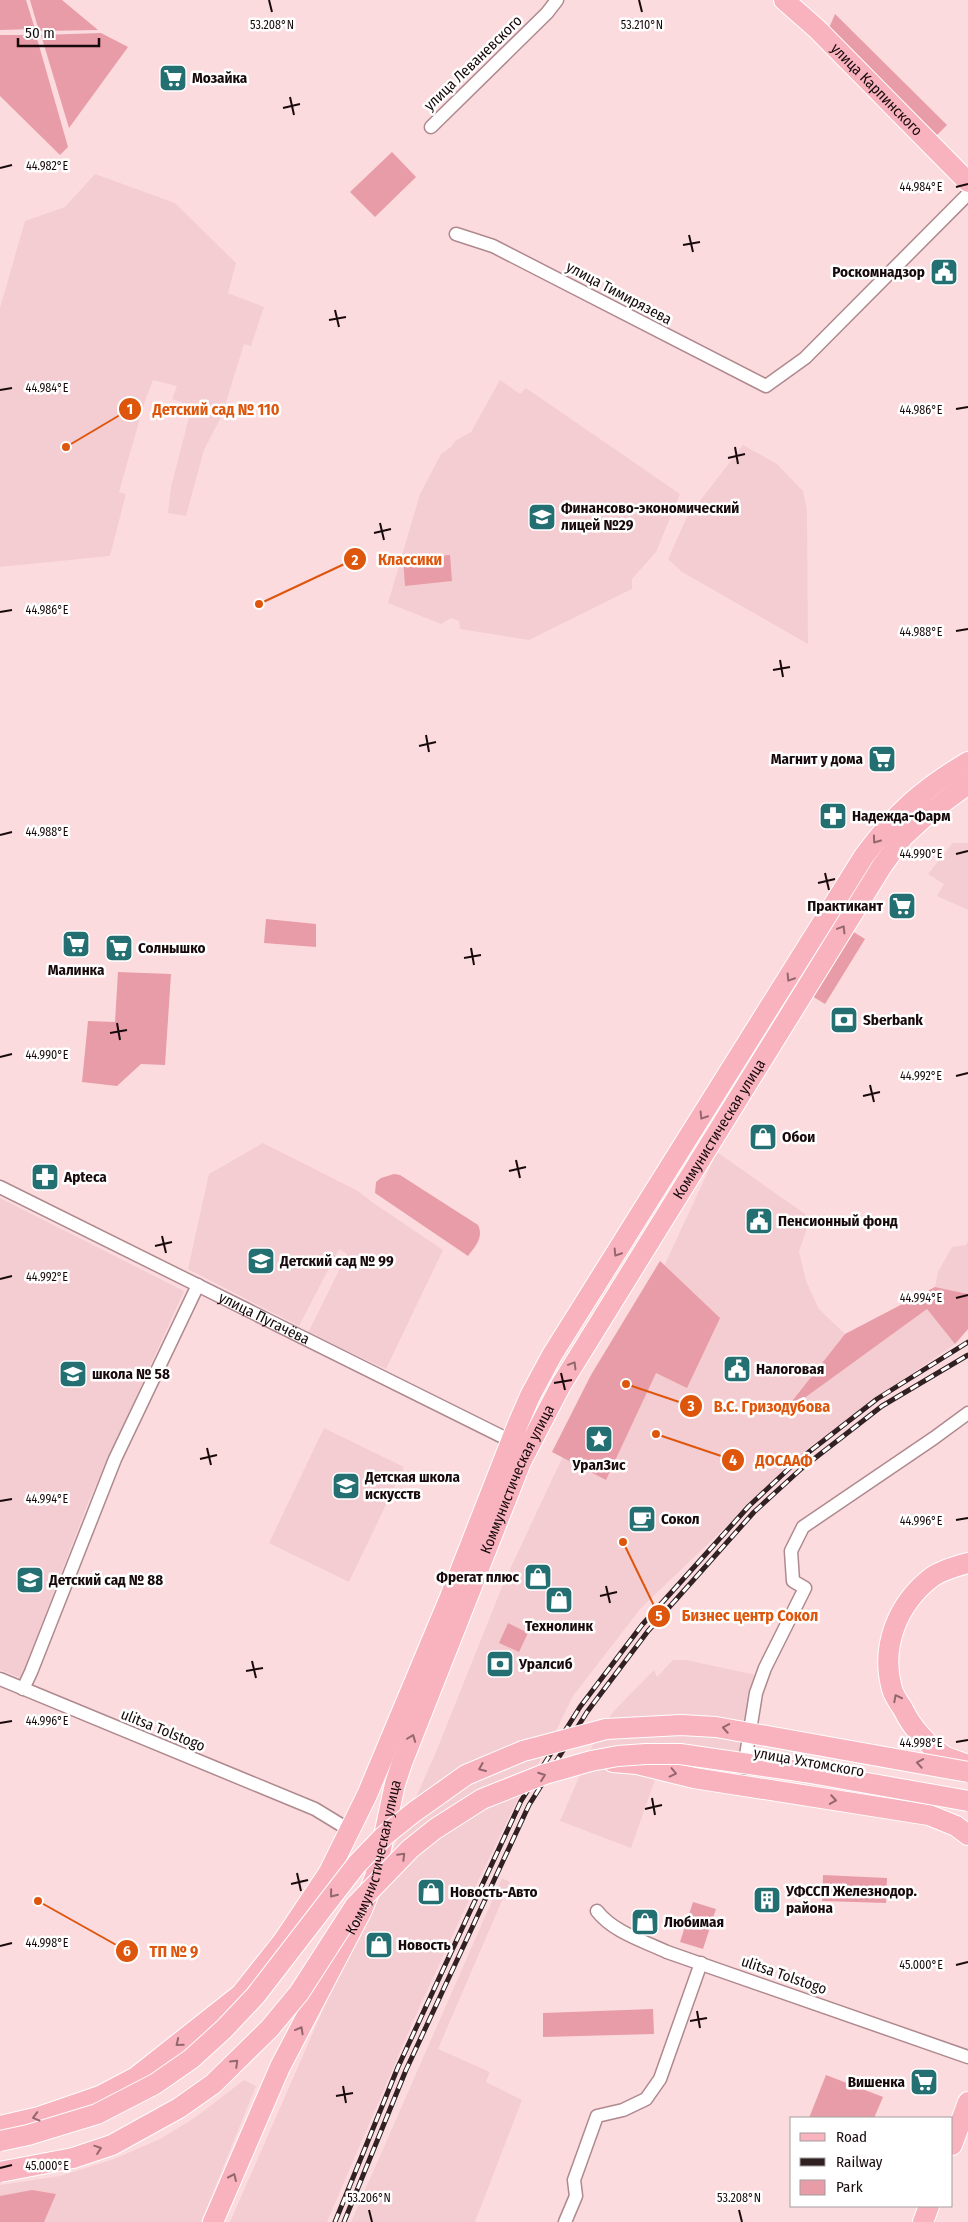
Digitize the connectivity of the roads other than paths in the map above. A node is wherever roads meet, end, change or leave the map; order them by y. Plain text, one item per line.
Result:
1 (558, 0) edge
2 (784, 0) edge
3 (431, 127) dead end
4 (968, 182) edge
5 (968, 194) edge
6 (456, 234) dead end
7 (968, 762) edge
8 (968, 784) edge
9 (0, 1187) edge
10 (198, 1285) junction
11 (968, 1413) edge
12 (519, 1446) junction
13 (968, 1563) edge
14 (0, 1679) edge
15 (23, 1689) junction
16 (590, 1761) junction
17 (968, 1765) edge
18 (968, 1772) edge
19 (395, 1784) junction
20 (968, 1801) edge
21 (968, 1807) edge
22 (350, 1831) junction
23 (968, 1835) edge
24 (341, 1850) junction
25 (363, 1868) junction
26 (597, 1911) dead end
27 (341, 1952) junction
28 (701, 1963) junction
29 (968, 2057) edge
30 (968, 2102) edge
31 (0, 2126) edge
32 (0, 2141) edge
33 (953, 2142) edge
34 (0, 2172) edge
35 (929, 2207) edge
36 (213, 2222) edge
37 (565, 2222) edge
38 (923, 2222) edge

1 - 3 street, улица Леваневского
2 - 4 main road, улица Карпинского
5 - 6 street, улица Тимирязева
7 -> 12 main road, Коммунистическая улица
12 -> 8 main road, Коммунистическая улица
9 - 10 street, улица Пугачёва
10 - 12 street, улица Пугачёва
10 - 15 street
11 - 21 street, улица Ухтомского
19 -> 12 main road, Коммунистическая улица
12 - 22 main road, Коммунистическая улица
17 -> 13 main road
14 - 15 street, ulitsa Tolstogo
15 - 22 street, ulitsa Tolstogo
16 - 20 main road, bridge
16 -> 23 main road, bridge
34 -> 16 main road, bridge
18 -> 32 main road, bridge
19 - 25 main road
19 - 27 main road, Коммунистическая улица
22 - 24 main road, Коммунистическая улица
24 - 25 main road
24 -> 31 main road, Коммунистическая улица
25 - 27 main road
26 - 28 street, ulitsa Tolstogo
36 -> 27 main road, Коммунистическая улица
28 - 29 street, ulitsa Tolstogo
28 - 37 street
30 - 33 main road
35 - 38 main road

